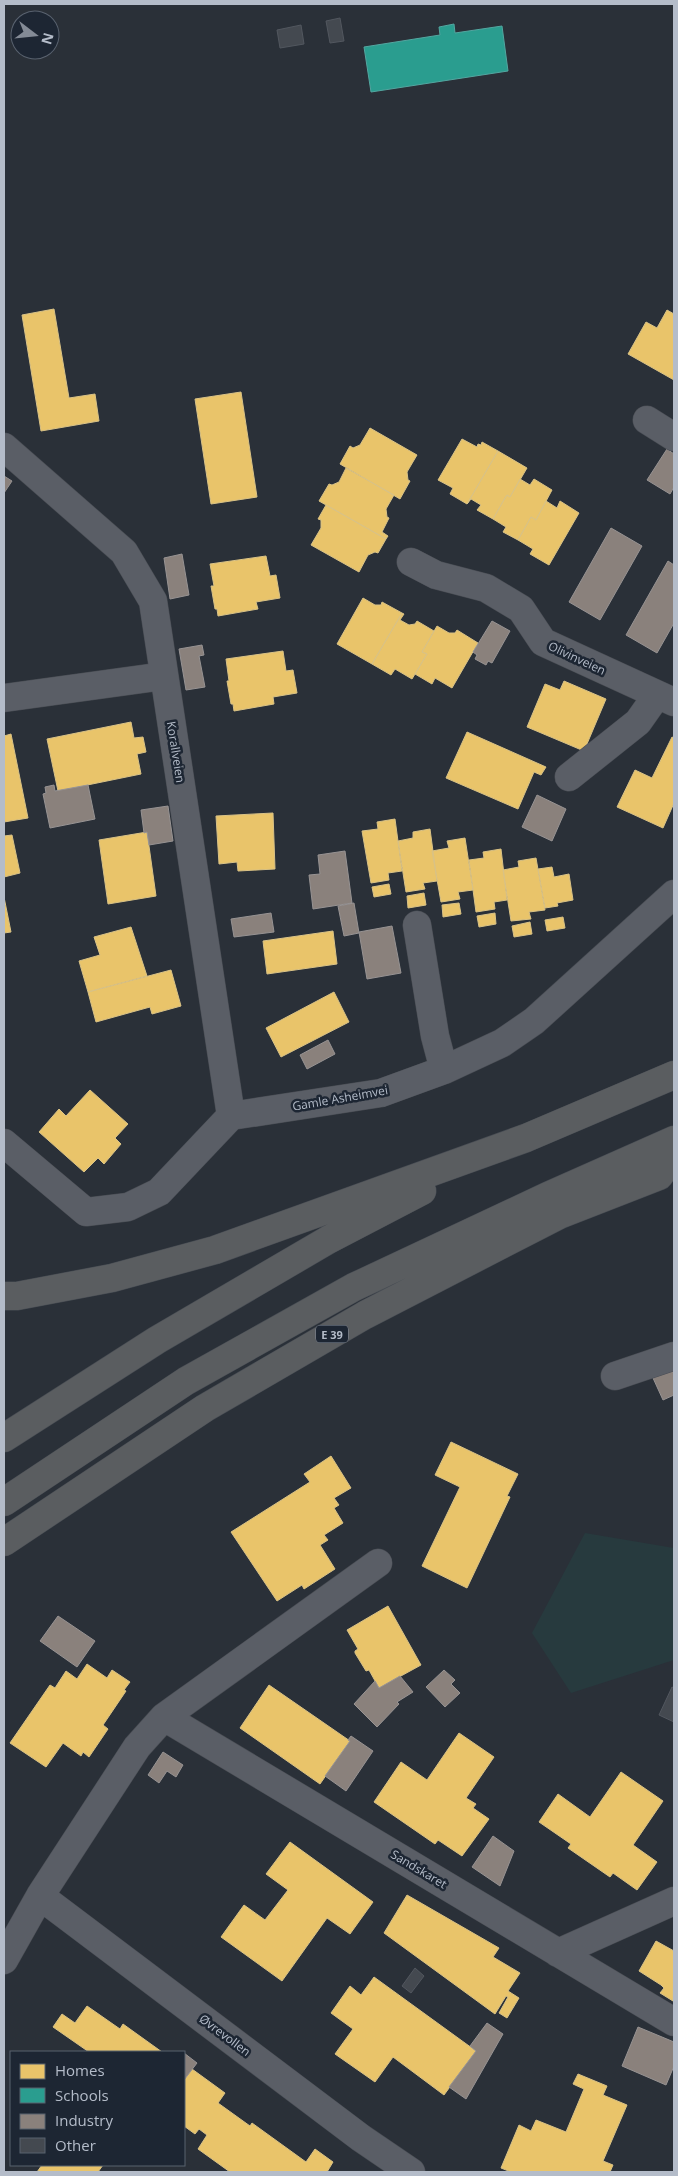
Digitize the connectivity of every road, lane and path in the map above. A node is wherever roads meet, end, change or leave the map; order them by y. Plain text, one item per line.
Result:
1 (647, 420) dead end
2 (674, 437) edge
3 (4, 447) edge
4 (411, 562) dead end
5 (164, 676) junction
6 (4, 698) edge
7 (666, 699) edge
8 (569, 777) dead end
9 (674, 894) edge
10 (417, 925) dead end
11 (444, 1070) junction
12 (674, 1075) edge
13 (231, 1116) junction
14 (526, 1138) junction
15 (674, 1140) edge
16 (4, 1143) edge
17 (674, 1156) edge
18 (4, 1296) edge
19 (674, 1356) edge
20 (616, 1376) dead end
21 (4, 1438) edge
22 (4, 1502) edge
23 (4, 1542) edge
24 (378, 1563) dead end
25 (164, 1717) junction
26 (40, 1896) junction
27 (674, 1901) edge
28 (558, 1953) junction
29 (4, 1960) edge
30 (674, 2022) edge
31 (411, 2172) edge

1 - 2 street
3 - 5 street, Korallveien
4 - 7 street, Olivinveien
5 - 6 street
5 - 13 street, Korallveien
7 - 8 street
9 - 11 street, Gamle Asheimvei
10 - 11 street
11 - 13 street, Gamle Asheimvei
12 - 14 highway
13 - 16 street
14 - 18 highway
14 - 21 highway
15 - 22 highway, E 39
17 - 23 highway, E 39
19 - 20 street
24 - 25 street
25 - 26 street
25 - 28 street, Sandskaret
26 - 29 street
26 - 31 street, Øvrevollen
27 - 28 street
28 - 30 street, Sandskaret

